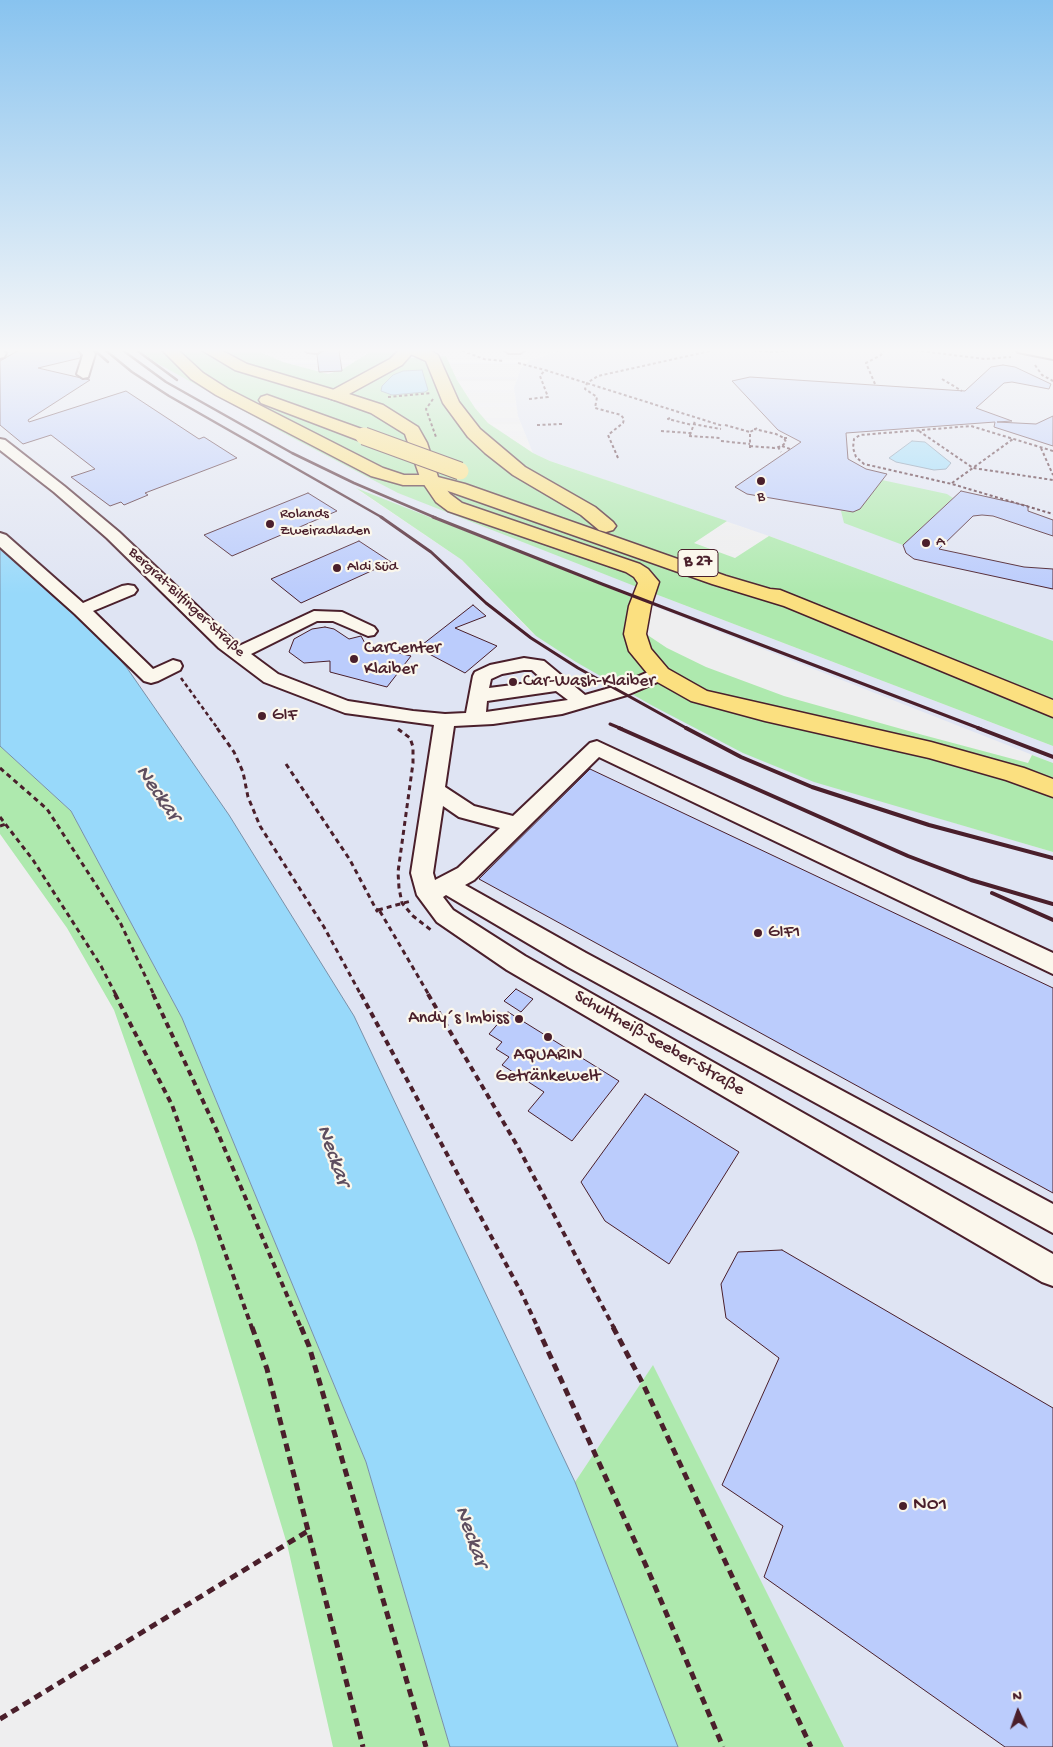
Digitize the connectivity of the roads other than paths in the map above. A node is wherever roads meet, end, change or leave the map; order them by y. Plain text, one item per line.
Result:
1 (295, 431) edge
2 (350, 431) edge
3 (411, 431) edge
4 (472, 431) edge
5 (0, 443) edge
6 (430, 480) junction
7 (606, 526) junction
8 (0, 538) edge
9 (128, 590) dead end
10 (790, 600) junction
11 (81, 610) junction
12 (368, 631) dead end
13 (237, 654) junction
14 (173, 666) road end
15 (660, 674) junction
16 (561, 684) junction
17 (478, 696) junction
18 (582, 702) junction
19 (1053, 709) edge
20 (475, 718) junction
21 (445, 720) junction
22 (1053, 788) edge
23 (434, 790) junction
24 (518, 824) junction
25 (438, 890) junction
26 (1053, 964) edge
27 (1053, 1219) edge
28 (1053, 1271) edge

1 - 6 main road
2 - 7 main road, B 27, bridge
3 - 6 main road
4 - 7 main road
5 - 13 street, Bergrat-Bilfinger-Straße
6 - 10 main road
6 - 15 main road
7 - 10 main road, B 27
8 - 11 street
9 - 11 street
10 - 19 main road, B 27
11 - 14 street
12 - 13 street
13 - 21 street, Bergrat-Bilfinger-Straße
15 - 18 street, Bergrat-Bilfinger-Straße
15 - 22 main road
16 - 17 street
16 - 17 street
16 - 18 street
17 - 20 street
18 - 20 street, Bergrat-Bilfinger-Straße
20 - 21 street, Bergrat-Bilfinger-Straße
21 - 23 street, Schultheiß-Seeber-Straße
23 - 24 street
23 - 25 street, Schultheiß-Seeber-Straße
24 - 25 street
24 - 26 street
25 - 27 street
25 - 28 street, Schultheiß-Seeber-Straße

